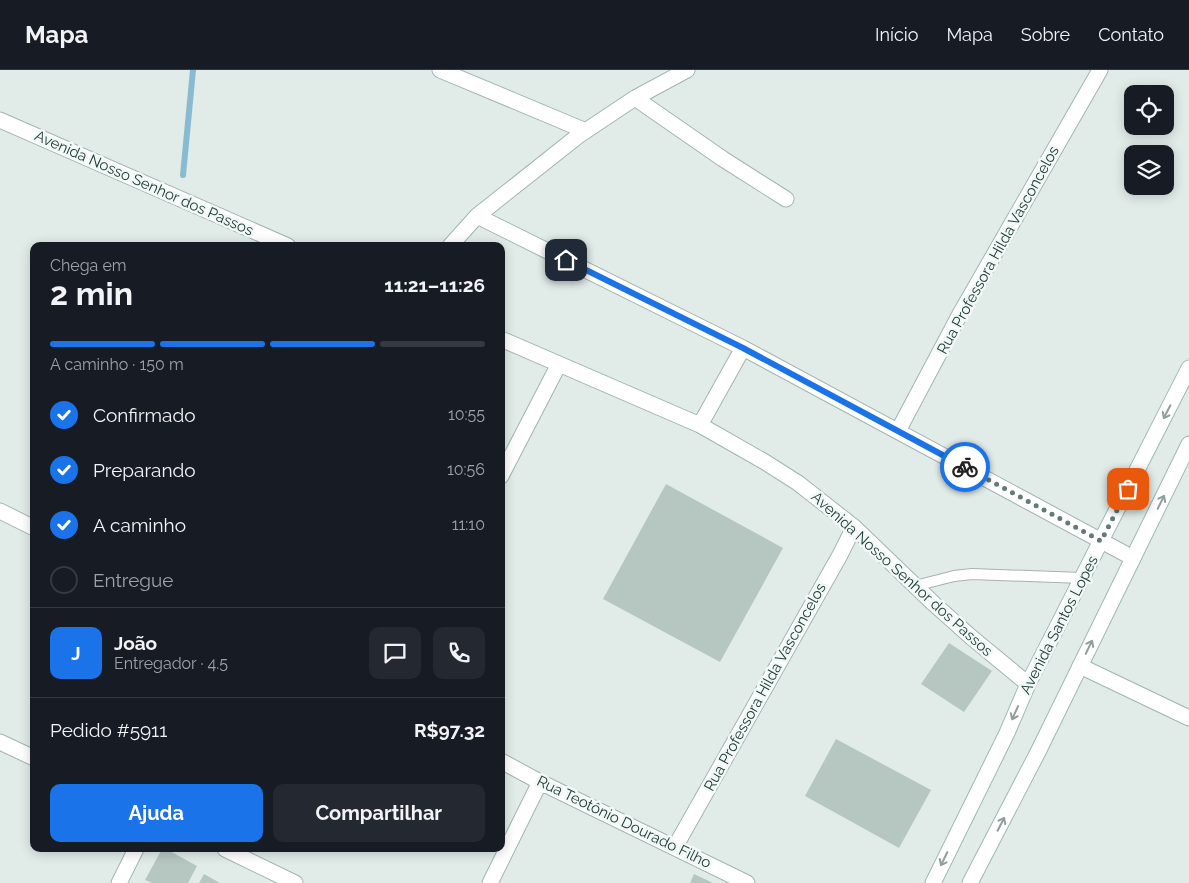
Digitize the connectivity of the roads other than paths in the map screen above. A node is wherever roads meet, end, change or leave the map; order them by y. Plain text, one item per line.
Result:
1 (440, 70) edge
2 (687, 70) edge
3 (1100, 70) edge
4 (635, 98) junction
5 (0, 120) edge
6 (586, 131) junction
7 (786, 199) dead end
8 (477, 216) junction
9 (279, 242) edge
10 (454, 242) edge
11 (505, 341) edge
12 (743, 348) junction
13 (559, 364) junction
14 (1189, 368) edge
15 (700, 425) junction
16 (898, 431) junction
17 (1189, 444) edge
18 (505, 468) edge
19 (0, 511) edge
20 (30, 526) edge
21 (854, 527) junction
22 (1101, 541) junction
23 (1133, 558) junction
24 (1082, 578) junction
25 (915, 586) junction
26 (1080, 666) junction
27 (1028, 684) junction
28 (1189, 718) edge
29 (0, 742) edge
30 (30, 756) edge
31 (505, 763) edge
32 (540, 782) junction
33 (675, 847) junction
34 (134, 852) edge
35 (231, 852) edge
36 (119, 883) edge
37 (295, 883) edge
38 (490, 883) edge
39 (747, 883) edge
40 (933, 883) edge
41 (970, 883) edge

1 - 6 street
2 - 4 street
3 - 16 street, Rua Professora Hilda Vasconcelos
4 - 6 street
4 - 7 street
5 - 9 street, Avenida Nosso Senhor dos Passos
6 - 8 street
8 - 10 street
8 - 12 street
11 - 13 street, Avenida Nosso Senhor dos Passos
12 - 15 street
12 - 16 street
13 - 15 street, Avenida Nosso Senhor dos Passos
13 - 18 street
14 -> 22 street, Avenida Santos Lopes
15 - 21 street, Avenida Nosso Senhor dos Passos
16 - 22 street
23 -> 17 street
19 - 20 street
21 - 25 street, Avenida Nosso Senhor dos Passos
21 - 33 street, Rua Professora Hilda Vasconcelos
22 - 23 street
22 - 24 street, Avenida Santos Lopes
26 -> 23 street
24 - 25 lane
24 - 27 street, Avenida Santos Lopes
25 - 27 street, Avenida Nosso Senhor dos Passos
26 - 28 street
41 -> 26 street
27 -> 40 street, Avenida Santos Lopes
29 - 30 street
31 - 32 street, Rua Teotônio Dourado Filho
32 - 33 street, Rua Teotônio Dourado Filho
32 - 38 street
33 - 39 street, Rua Teotônio Dourado Filho
34 - 36 street
35 - 37 street

